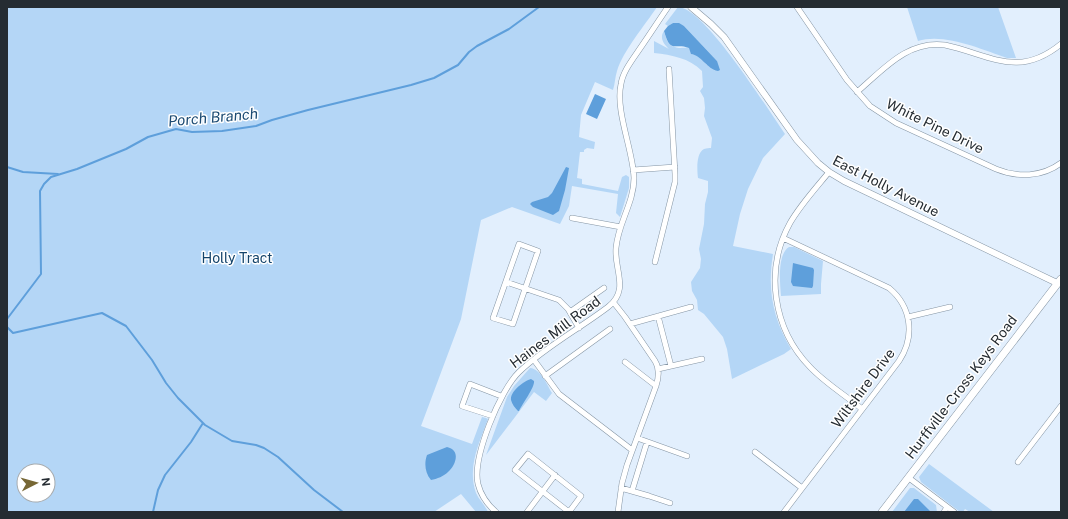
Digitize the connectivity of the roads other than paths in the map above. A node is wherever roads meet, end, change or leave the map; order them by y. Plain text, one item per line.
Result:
1 (668, 7) edge
2 (691, 7) edge
3 (798, 7) edge
4 (1061, 44) edge
5 (668, 69) dead end
6 (857, 92) junction
7 (1061, 163) edge
8 (675, 167) junction
9 (633, 170) junction
10 (829, 172) junction
11 (572, 218) dead end
12 (621, 227) junction
13 (783, 238) junction
14 (655, 262) dead end
15 (506, 282) junction
16 (1060, 282) edge
17 (526, 288) junction
18 (604, 288) dead end
19 (614, 303) junction
20 (691, 307) dead end
21 (950, 307) dead end
22 (570, 312) junction
23 (658, 316) junction
24 (908, 317) junction
25 (630, 324) junction
26 (579, 328) junction
27 (610, 329) dead end
28 (702, 359) dead end
29 (534, 360) junction
30 (625, 362) dead end
31 (670, 366) junction
32 (658, 369) junction
33 (545, 376) junction
34 (656, 386) junction
35 (501, 396) junction
36 (1061, 407) edge
37 (862, 409) junction
38 (493, 416) junction
39 (637, 438) junction
40 (647, 442) junction
41 (632, 450) junction
42 (755, 452) dead end
43 (687, 456) dead end
44 (1018, 462) dead end
45 (554, 475) junction
46 (909, 478) junction
47 (621, 488) junction
48 (802, 488) junction
49 (632, 491) junction
50 (542, 492) junction
51 (670, 503) dead end
52 (947, 507) junction
53 (496, 512) edge
54 (527, 512) edge
55 (618, 512) edge
56 (784, 512) edge
57 (882, 512) edge
58 (944, 512) edge
59 (954, 512) edge

1 - 9 street, Haines Mill Road
2 - 10 street, East Holly Avenue
3 - 6 street, White Pine Drive
4 - 6 street
5 - 8 street
6 - 7 street, White Pine Drive
8 - 9 street
8 - 14 street
9 - 12 street, Haines Mill Road
10 - 13 street
10 - 16 street, East Holly Avenue
11 - 12 street
12 - 19 street, Haines Mill Road
13 - 24 street, Wiltshire Drive
13 - 37 street
15 - 17 street
15 - 17 street
15 - 17 street
16 - 46 main road, Hurffville-Cross Keys Road
17 - 22 street
18 - 22 street
19 - 25 street, Haines Mill Road
19 - 26 street, Haines Mill Road
20 - 23 street
21 - 24 street
22 - 26 street
23 - 25 street
23 - 31 street
24 - 37 street, Wiltshire Drive
25 - 32 street, Haines Mill Road
26 - 29 street, Haines Mill Road
27 - 33 street
28 - 31 street
29 - 33 street
29 - 35 street, Haines Mill Road
30 - 34 street
31 - 32 street
32 - 34 street
33 - 41 street
34 - 39 street
35 - 38 street, Haines Mill Road
35 - 38 street
36 - 44 street
37 - 48 street, Wiltshire Drive
38 - 53 street, Haines Mill Road
39 - 40 street
39 - 41 street
40 - 43 street
40 - 49 street
41 - 47 street
42 - 48 street
45 - 50 street
45 - 50 street
45 - 50 street
46 - 52 street
46 - 57 main road, Hurffville-Cross Keys Road
47 - 49 street
47 - 55 street
48 - 56 street, Wiltshire Drive
49 - 51 street
50 - 54 street
52 - 58 street
52 - 59 street

